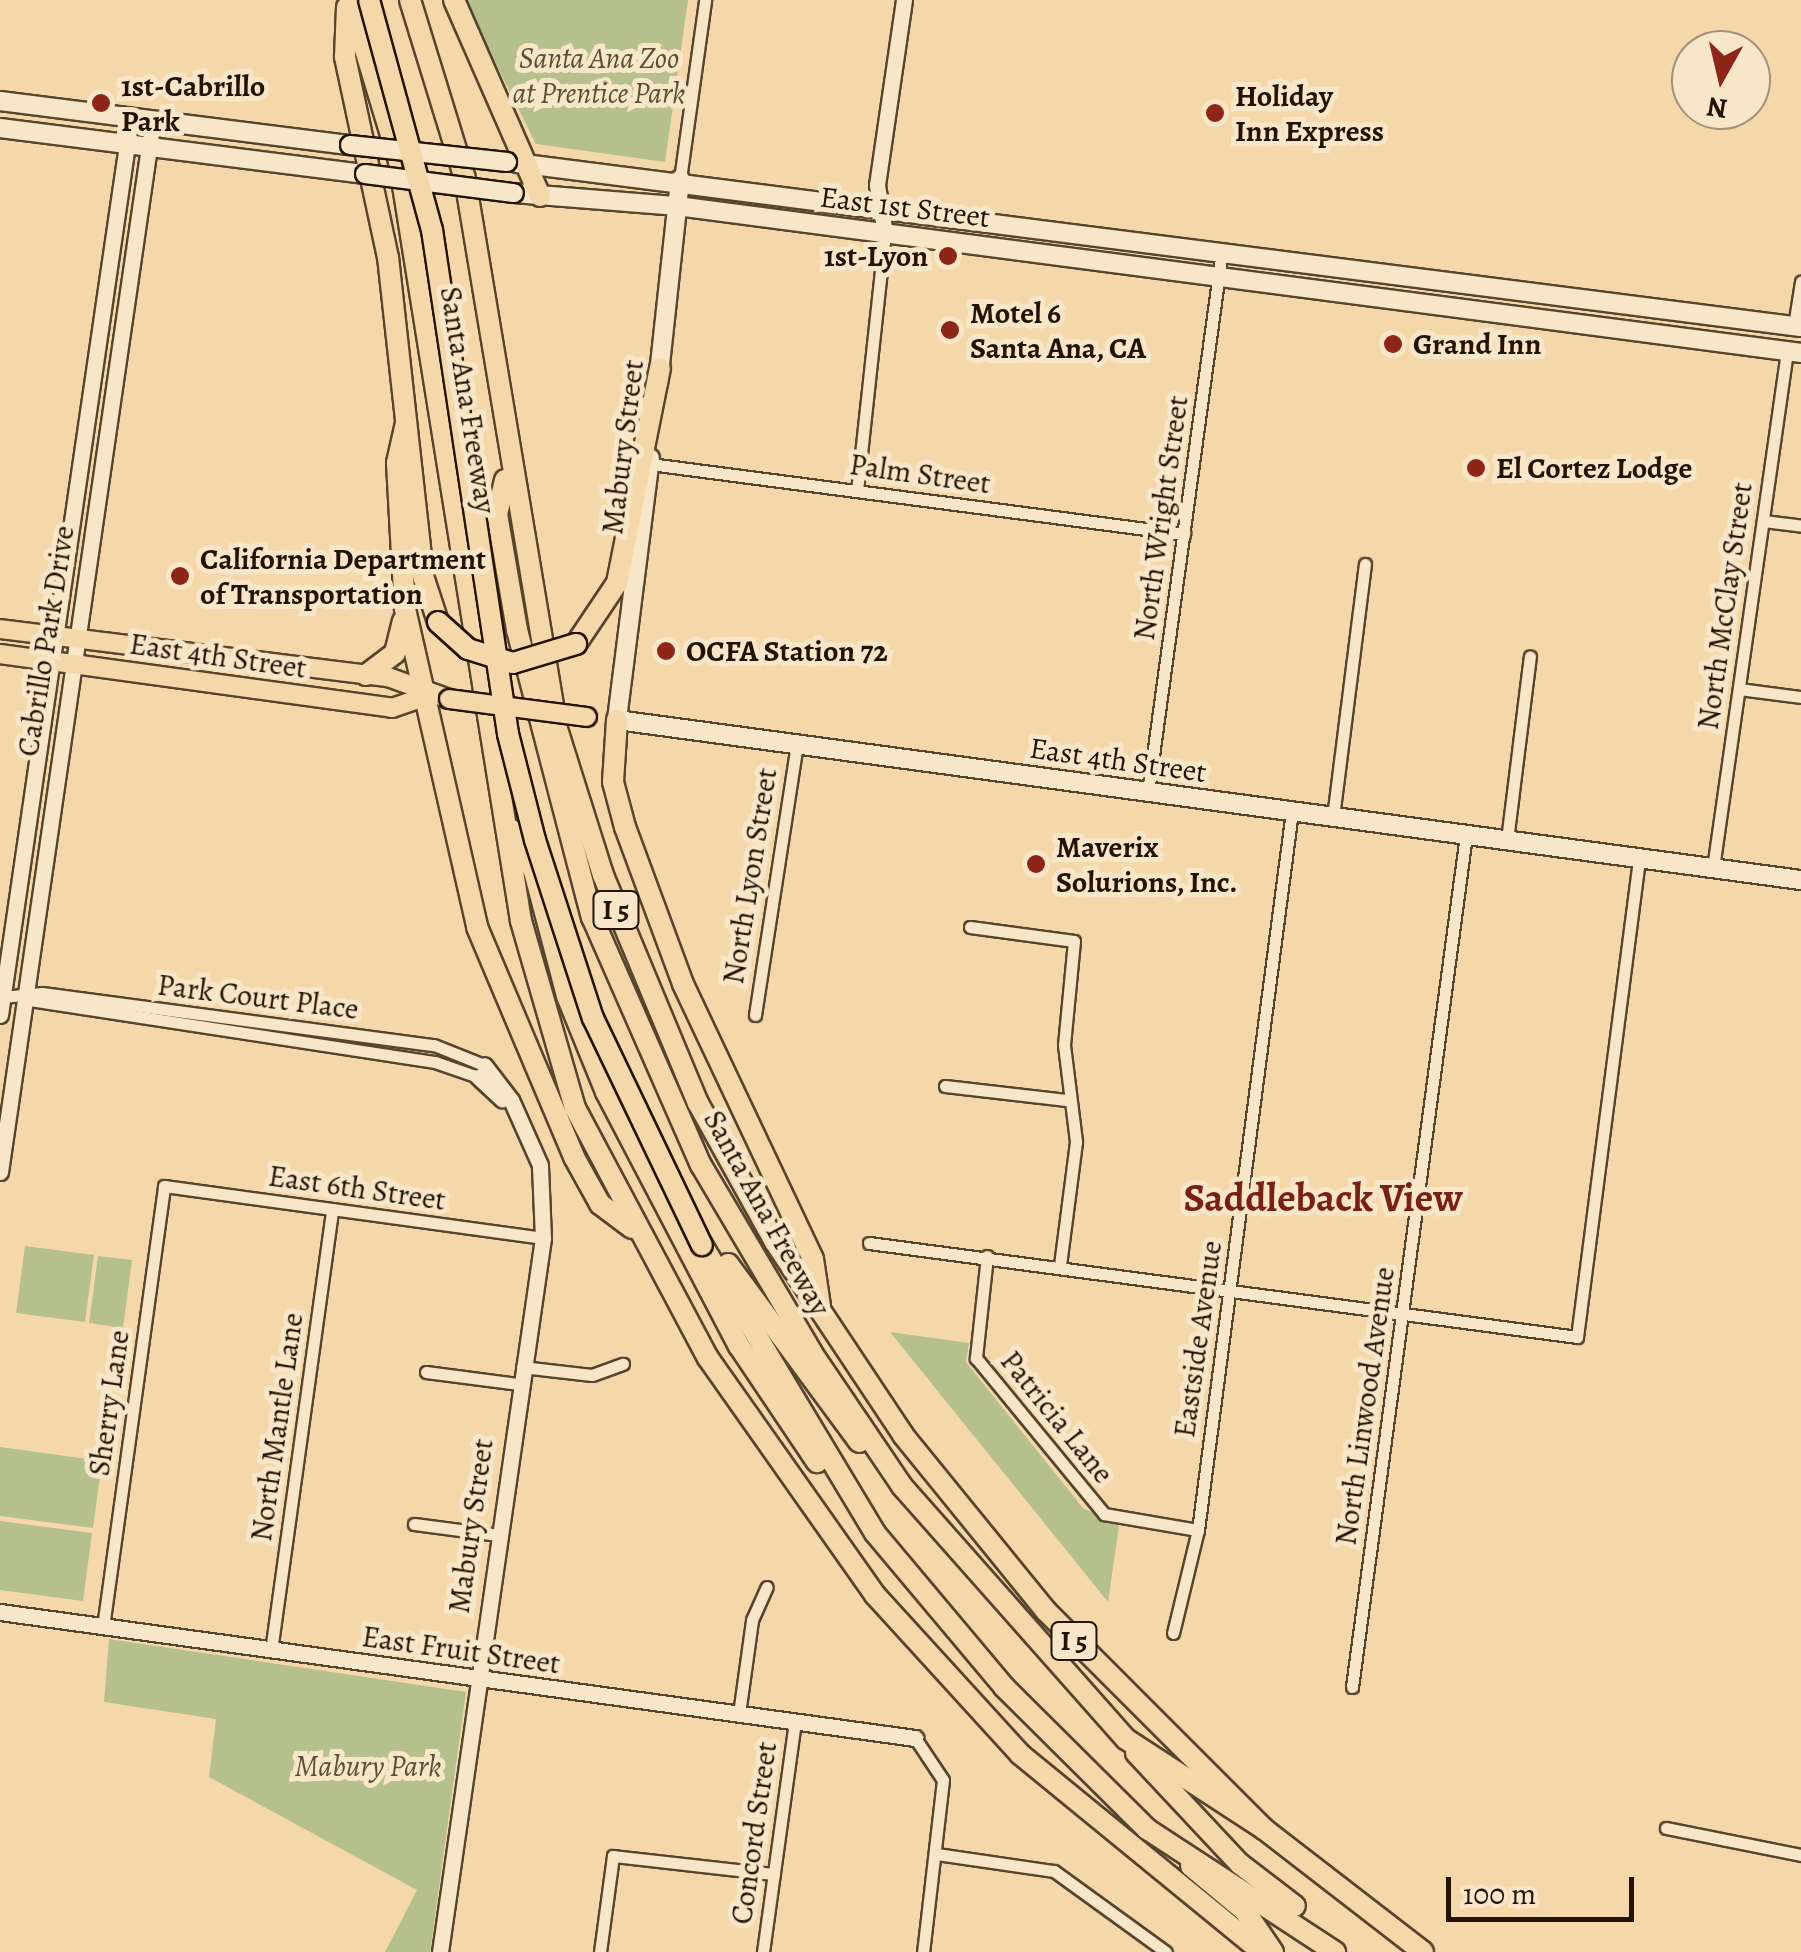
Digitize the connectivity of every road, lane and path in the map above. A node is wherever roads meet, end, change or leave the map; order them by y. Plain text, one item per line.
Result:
1 (348, 0) edge
2 (369, 0) edge
3 (380, 0) edge
4 (410, 0) edge
5 (454, 0) edge
6 (704, 0) edge
7 (904, 0) edge
8 (0, 101) edge
9 (131, 117) junction
10 (152, 120) junction
11 (0, 128) edge
12 (127, 144) junction
13 (149, 146) junction
14 (531, 164) junction
15 (680, 179) junction
16 (540, 196) junction
17 (677, 206) junction
18 (881, 206) junction
19 (885, 233) junction
20 (1222, 250) junction
21 (1218, 276) junction
22 (1801, 282) edge
23 (1798, 326) edge
24 (1678, 336) junction
25 (1794, 352) edge
26 (660, 368) junction
27 (406, 423) junction
28 (650, 464) junction
29 (508, 468) junction
30 (857, 491) junction
31 (1763, 521) junction
32 (1801, 526) edge
33 (1184, 534) junction
34 (1365, 564) dead end
35 (405, 610) junction
36 (0, 630) edge
37 (50, 636) junction
38 (71, 638) junction
39 (0, 654) edge
40 (1530, 656) dead end
41 (47, 660) junction
42 (68, 663) junction
43 (366, 675) junction
44 (1739, 690) junction
45 (428, 696) junction
46 (1801, 697) edge
47 (617, 720) junction
48 (798, 746) junction
49 (1148, 792) junction
50 (1292, 811) junction
51 (504, 815) junction
52 (1333, 817) junction
53 (1466, 834) junction
54 (1507, 840) junction
55 (1639, 859) junction
56 (1713, 868) junction
57 (1801, 880) edge
58 (970, 928) dead end
59 (3, 997) junction
60 (23, 998) junction
61 (0, 1015) edge
62 (756, 1015) dead end
63 (481, 1071) joint
64 (945, 1086) dead end
65 (1066, 1100) junction
66 (0, 1172) edge
67 (164, 1186) joint
68 (332, 1210) junction
69 (636, 1231) junction
70 (543, 1238) junction
71 (707, 1242) junction
72 (869, 1243) dead end
73 (987, 1256) junction
74 (1060, 1266) junction
75 (1231, 1288) junction
76 (1403, 1313) junction
77 (821, 1315) junction
78 (623, 1364) dead end
79 (522, 1367) junction
80 (426, 1372) dead end
81 (519, 1384) junction
82 (902, 1486) junction
83 (414, 1524) dead end
84 (1198, 1530) junction
85 (875, 1533) junction
86 (498, 1535) junction
87 (767, 1587) dead end
88 (0, 1612) edge
89 (103, 1626) junction
90 (1173, 1633) dead end
91 (271, 1652) junction
92 (477, 1680) junction
93 (1352, 1688) dead end
94 (739, 1714) junction
95 (795, 1721) junction
96 (915, 1738) joint
97 (1126, 1739) junction
98 (1666, 1828) dead end
99 (1147, 1829) junction
100 (1264, 1829) junction
101 (938, 1854) junction
102 (1801, 1855) edge
103 (774, 1874) junction
104 (1225, 1924) junction
105 (440, 1952) edge
106 (600, 1952) edge
107 (764, 1952) edge
108 (923, 1952) edge
109 (1166, 1952) edge
110 (1240, 1952) edge
111 (1262, 1952) edge
112 (1273, 1952) edge
113 (1334, 1952) edge
114 (1354, 1952) edge
115 (1422, 1952) edge

1 - 27 highway
1 - 51 highway, Santa Ana Freeway / I 5
2 - 71 highway, bridge
3 - 71 highway, bridge
4 - 29 highway, Santa Ana Freeway / I 5
5 - 14 highway
6 - 15 street
7 - 18 street
8 - 9 main road, East 1st Street
9 - 10 main road, East 1st Street
9 - 12 street, Cabrillo Park Drive
10 - 13 street, Cabrillo Park Drive
10 - 14 main road, East 1st Street, bridge
11 - 12 main road, East 1st Street
12 - 13 main road, East 1st Street
12 - 37 street, Cabrillo Park Drive
13 - 16 main road, East 1st Street, bridge
13 - 38 street, Cabrillo Park Drive
14 - 15 main road, East 1st Street
14 - 16 highway
15 - 17 main road, Mabury Street
15 - 18 main road, East 1st Street
16 - 17 main road, East 1st Street
17 - 19 main road, East 1st Street
17 - 26 main road, Mabury Street
18 - 19 street
18 - 20 main road, East 1st Street
19 - 21 main road, East 1st Street
19 - 30 street
20 - 21 street, North Wright Street
20 - 23 main road, East 1st Street
21 - 24 main road, East 1st Street
21 - 33 street, North Wright Street
22 - 23 street
23 - 24 main road
24 - 25 main road, East 1st Street
25 - 31 street, North McClay Street
26 - 27 highway, bridge
26 - 28 main road, Mabury Street
27 - 35 highway
28 - 30 street, Palm Street
28 - 47 main road, Mabury Street
29 - 77 highway, Santa Ana Freeway / I 5
29 - 82 highway, Santa Ana Freeway / I 5
30 - 33 street, Palm Street
31 - 32 street
31 - 44 street, North McClay Street
33 - 49 street, North Wright Street
34 - 52 street
35 - 43 highway
35 - 45 highway
36 - 37 main road, East 4th Street
37 - 38 main road, East 4th Street
37 - 41 street, Cabrillo Park Drive
38 - 42 street, Cabrillo Park Drive
38 - 43 main road, East 4th Street
39 - 41 main road, East 4th Street
40 - 54 street
41 - 42 main road, East 4th Street
41 - 59 street, Cabrillo Park Drive
42 - 45 main road, East 4th Street
42 - 60 street, Cabrillo Park Drive
43 - 45 main road, East 4th Street
44 - 46 street
44 - 56 street, North McClay Street
45 - 47 main road, East 4th Street, bridge
45 - 69 highway
47 - 48 main road, East 4th Street
47 - 77 highway
48 - 49 main road, East 4th Street
48 - 62 street, North Lyon Street
49 - 50 main road, East 4th Street
50 - 52 main road, East 4th Street
50 - 75 street, Eastside Avenue
51 - 69 highway, Santa Ana Freeway / I 5
51 - 85 highway, Santa Ana Freeway / I 5
52 - 53 main road, East 4th Street
53 - 54 main road, East 4th Street
53 - 76 street, North Linwood Avenue
54 - 55 main road, East 4th Street
55 - 56 main road, East 4th Street
55 - 76 street
56 - 57 main road, East 4th Street
58 - 65 street
59 - 60 street, Park Court Place
59 - 61 street, Cabrillo Park Drive
60 - 63 street, Park Court Place
60 - 66 street, Cabrillo Park Drive
63 - 70 street, Mabury Street
64 - 65 street
65 - 74 street
67 - 68 street, East 6th Street
67 - 89 street, Sherry Lane
68 - 70 street, East 6th Street
68 - 91 street, North Mantle Lane
69 - 104 highway, Santa Ana Freeway / I 5
70 - 79 street, Mabury Street
71 - 82 highway
71 - 85 highway
72 - 73 street
73 - 74 street
73 - 84 street, Patricia Lane
74 - 75 street
75 - 76 street
75 - 84 street, Eastside Avenue
76 - 93 street, North Linwood Avenue
77 - 100 highway, Santa Ana Freeway / I 5
78 - 79 street
79 - 81 street, Mabury Street
80 - 81 street
81 - 86 street, Mabury Street
82 - 97 highway, Santa Ana Freeway
83 - 86 street
84 - 90 street, Eastside Avenue
85 - 99 highway, I 5
86 - 92 street, Mabury Street
87 - 94 street
88 - 89 street, East Fruit Street
89 - 91 street, East Fruit Street
91 - 92 street, East Fruit Street
92 - 94 street, East Fruit Street
92 - 105 street, Mabury Street
94 - 95 street, East Fruit Street
95 - 96 street, East Fruit Street
95 - 103 street, Concord Street
96 - 101 street
97 - 100 highway, Santa Ana Freeway / I 5
97 - 114 highway
98 - 102 street
99 - 112 highway, I 5
99 - 113 highway
100 - 115 highway, Santa Ana Freeway / I 5
101 - 108 street
101 - 109 street
103 - 106 street
103 - 107 street, Concord Street
104 - 110 highway
104 - 111 highway, Santa Ana Freeway / I 5

